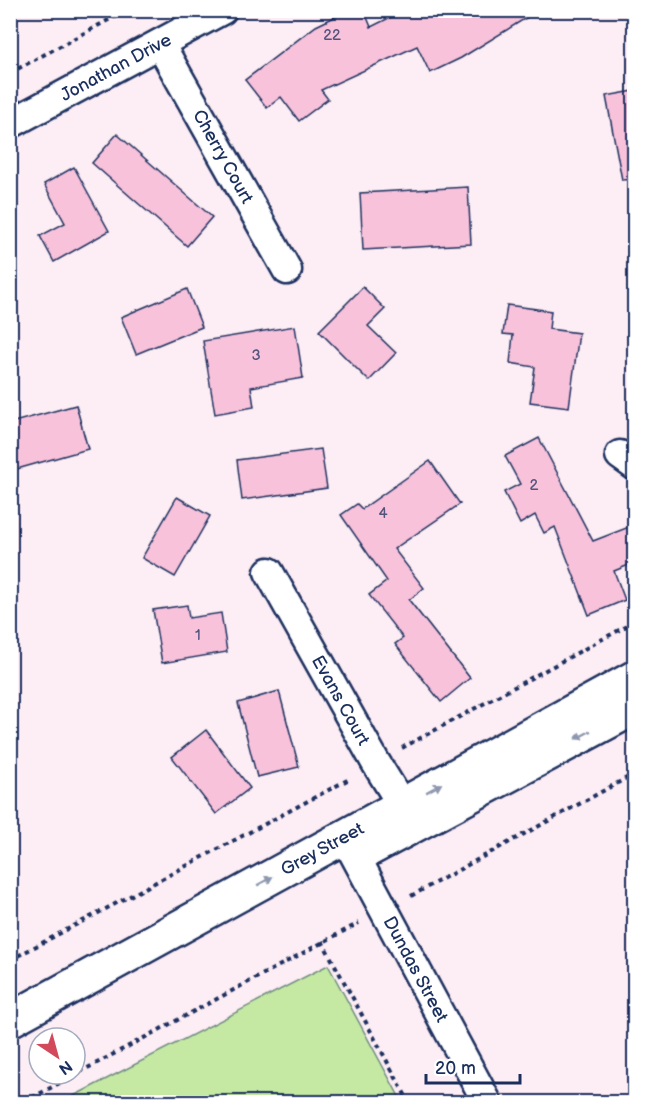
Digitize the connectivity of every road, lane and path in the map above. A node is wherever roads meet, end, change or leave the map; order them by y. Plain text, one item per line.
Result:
1 (126, 10) edge
2 (222, 10) edge
3 (160, 44) junction
4 (10, 73) edge
5 (10, 124) edge
6 (287, 270) dead end
7 (269, 572) dead end
8 (634, 622) edge
9 (634, 678) edge
10 (634, 708) edge
11 (376, 763) junction
12 (634, 774) edge
13 (410, 815) junction
14 (350, 847) junction
15 (383, 910) junction
16 (322, 941) junction
17 (10, 960) edge
18 (10, 1020) edge
19 (10, 1040) edge
20 (24, 1102) edge
21 (409, 1102) edge
22 (487, 1102) edge

1 - 4 path
2 - 3 street, Jonathan Drive
3 - 5 street, Jonathan Drive
3 - 6 street, Cherry Court
7 - 11 street, Evans Court
8 - 11 path
13 -> 9 street, Grey Street
10 -> 13 street, Grey Street
11 - 13 street, Evans Court
11 - 17 path
12 - 15 path
13 - 14 street, Grey Street
14 - 15 street, Dundas Street
18 -> 14 street, Grey Street
14 - 19 street, Grey Street
15 - 16 path
15 - 22 street, Dundas Street
16 - 20 path
16 - 21 path

